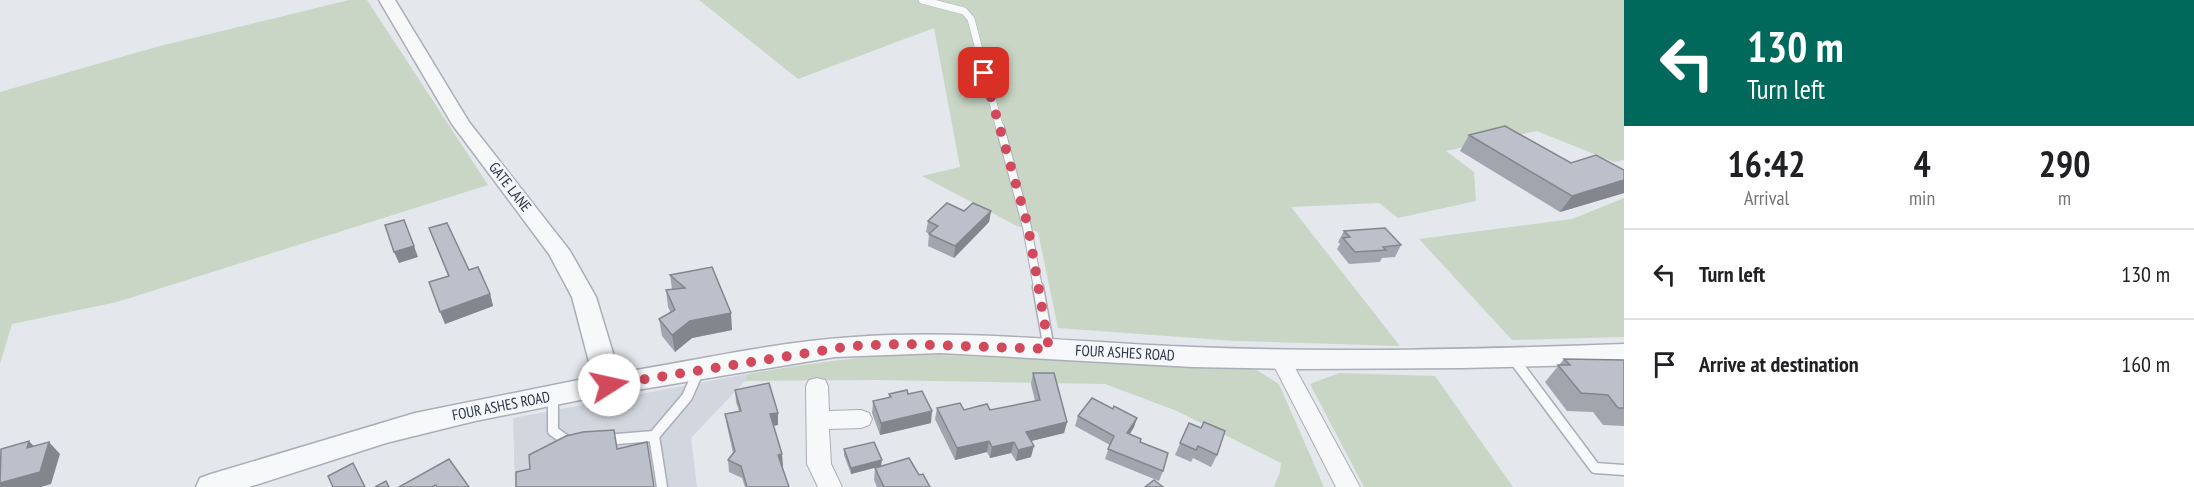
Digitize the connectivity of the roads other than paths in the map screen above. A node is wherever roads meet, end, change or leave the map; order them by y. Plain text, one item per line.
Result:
1 (387, 0) edge
2 (922, 0) edge
3 (940, 2) edge
4 (1049, 349) junction
5 (1624, 354) edge
6 (1513, 358) junction
7 (1281, 360) junction
8 (699, 370) junction
9 (609, 385) junction
10 (817, 386) dead end
11 (553, 395) junction
12 (861, 419) dead end
13 (818, 420) junction
14 (654, 436) junction
15 (1624, 470) edge
16 (212, 487) edge
17 (662, 487) edge
18 (830, 487) edge
19 (1348, 487) edge

1 - 9 street, GATE LANE
2 - 3 lane
3 - 4 lane
4 - 7 street, FOUR ASHES ROAD
4 - 8 street, FOUR ASHES ROAD
5 - 6 street, FOUR ASHES ROAD
6 - 7 street, FOUR ASHES ROAD
6 - 15 lane
7 - 19 street
8 - 9 street, FOUR ASHES ROAD
8 - 14 lane
9 - 11 street, FOUR ASHES ROAD
10 - 13 street
11 - 14 lane
11 - 16 street, FOUR ASHES ROAD
12 - 13 street
13 - 18 street
14 - 17 lane

